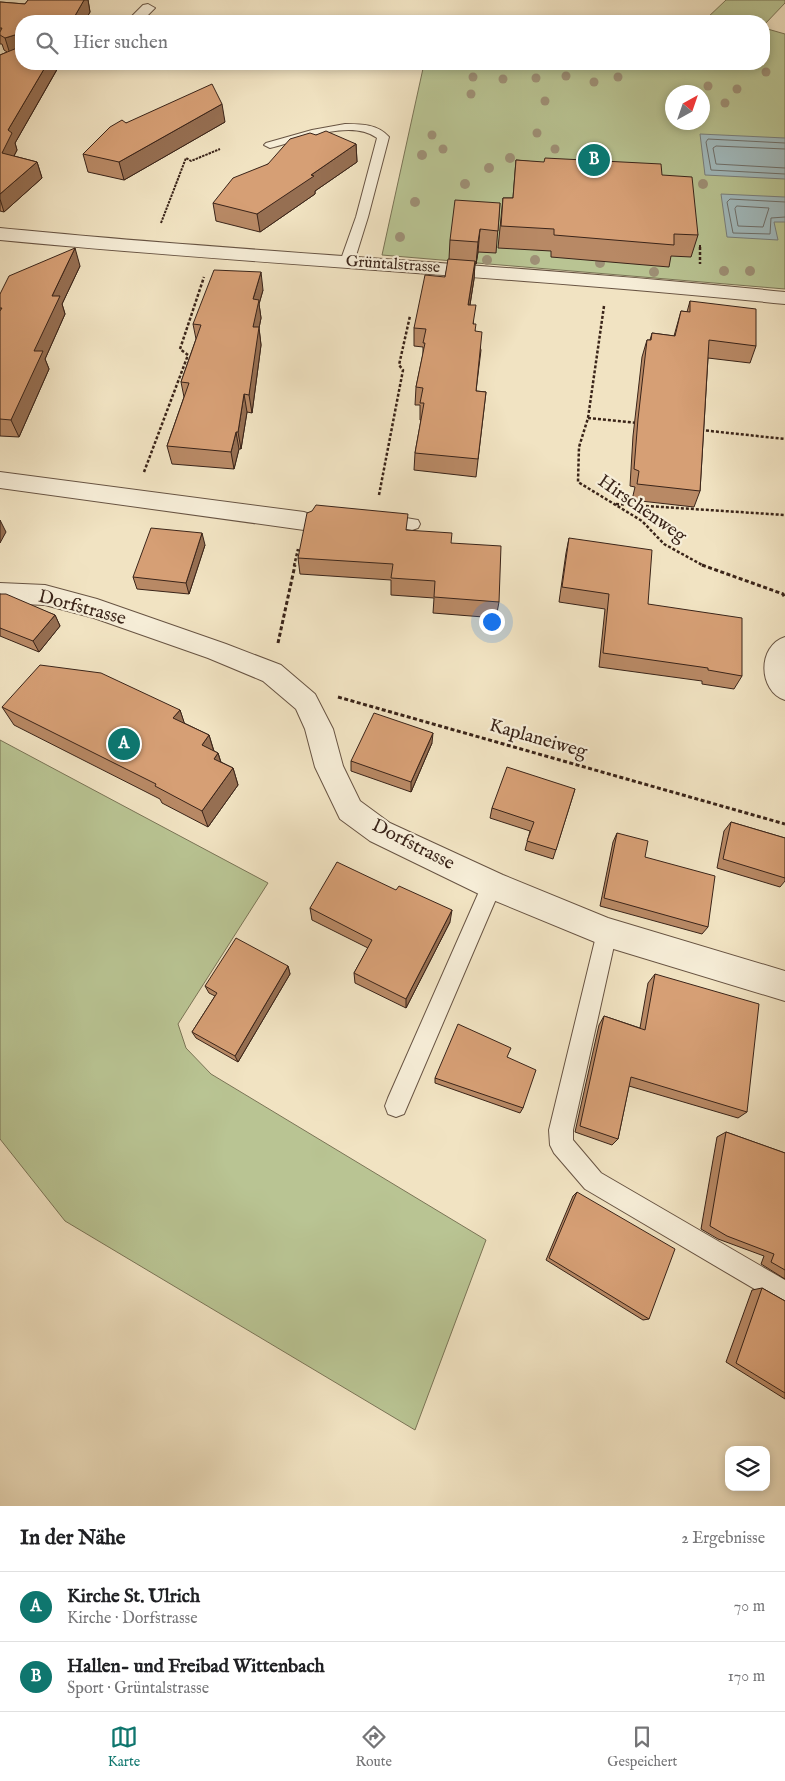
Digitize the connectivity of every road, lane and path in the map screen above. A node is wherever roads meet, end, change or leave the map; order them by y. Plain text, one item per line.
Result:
1 (148, 8) dead end
2 (140, 15) edge
3 (270, 145) dead end
4 (220, 149) dead end
5 (0, 234) edge
6 (152, 247) junction
7 (212, 253) junction
8 (347, 262) junction
9 (785, 298) edge
10 (605, 301) dead end
11 (410, 316) dead end
12 (588, 418) junction
13 (637, 423) edge
14 (696, 430) edge
15 (785, 439) edge
16 (0, 480) edge
17 (133, 500) junction
18 (614, 504) junction
19 (785, 515) edge
20 (309, 517) joint
21 (369, 518) joint
22 (412, 524) dead end
23 (0, 593) edge
24 (785, 598) edge
25 (785, 647) edge
26 (278, 677) junction
27 (785, 689) edge
28 (785, 824) edge
29 (492, 885) junction
30 (607, 932) junction
31 (785, 986) edge
32 (396, 1106) dead end
33 (785, 1294) edge

1 - 2 street
3 - 8 lane
4 - 6 path
5 - 6 street, Grüntalstrasse
6 - 7 street, Grüntalstrasse
7 - 8 street, Grüntalstrasse
7 - 17 path
8 - 9 street, Grüntalstrasse
10 - 12 path, Hirschenweg
11 - 21 path
12 - 13 path
12 - 18 path, Hirschenweg
14 - 15 path
16 - 17 street
17 - 20 street
18 - 19 path
18 - 24 path, Hirschenweg
20 - 26 path
21 - 22 lane
23 - 26 street, Dorfstrasse
25 - 27 street
26 - 28 path, Kaplaneiweg
26 - 29 street, Dorfstrasse
29 - 30 street, Dorfstrasse
29 - 32 lane
30 - 31 street, Dorfstrasse
30 - 33 lane

